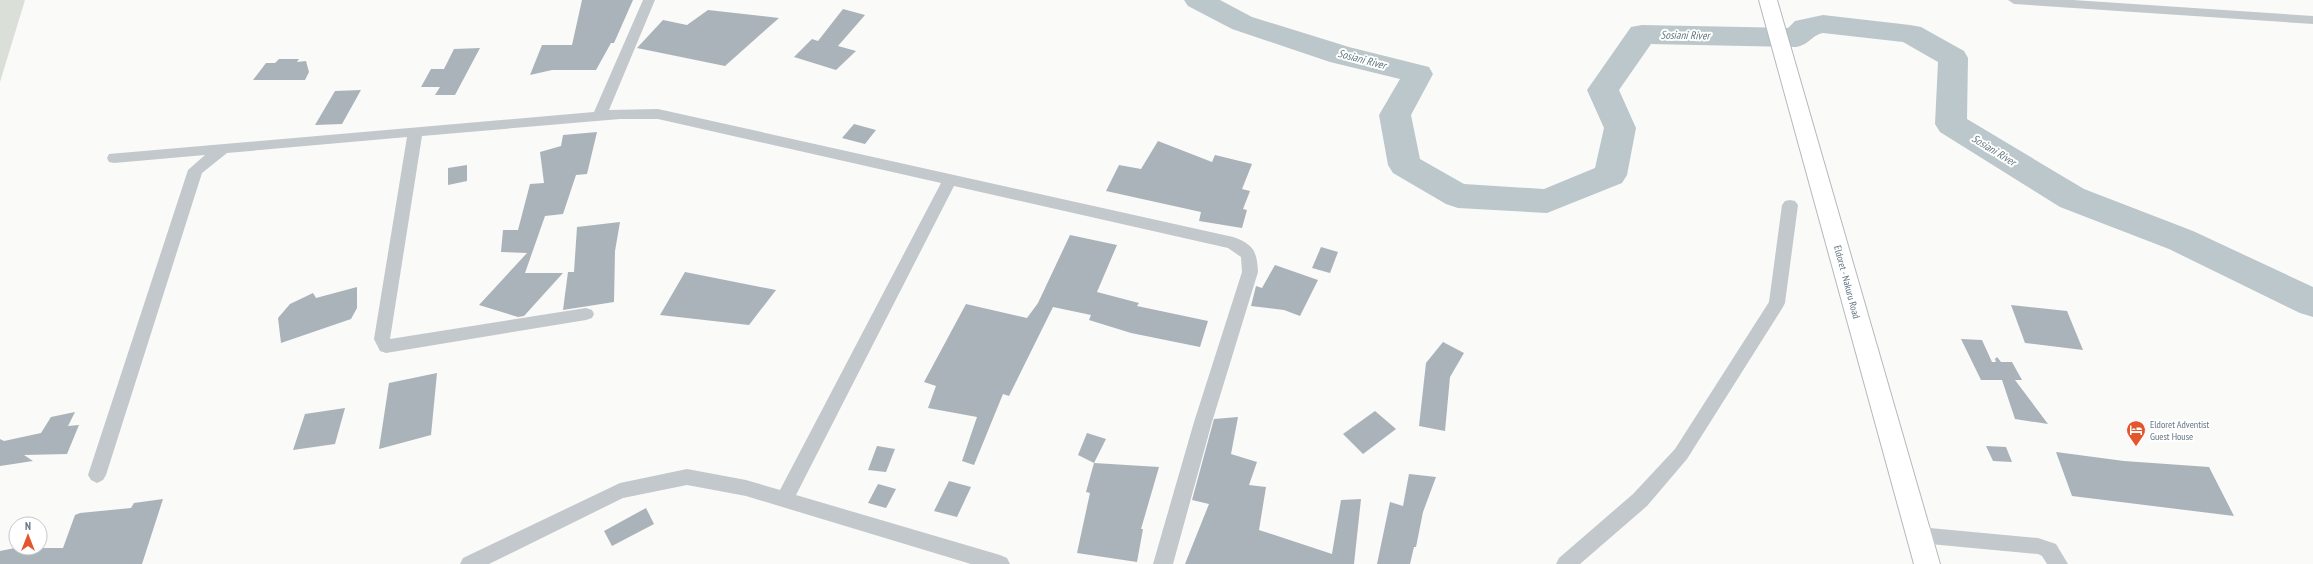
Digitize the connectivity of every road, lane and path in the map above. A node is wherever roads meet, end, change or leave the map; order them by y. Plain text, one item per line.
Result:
1 (649, 0) edge
2 (1768, 0) edge
3 (2014, 0) edge
4 (2313, 20) edge
5 (599, 116) junction
6 (414, 132) junction
7 (223, 150) junction
8 (114, 158) dead end
9 (950, 179) junction
10 (1790, 205) dead end
11 (586, 314) dead end
12 (97, 475) dead end
13 (784, 500) junction
14 (1919, 535) junction
15 (470, 564) edge
16 (1000, 564) edge
17 (1163, 564) edge
18 (1566, 564) edge
19 (1927, 564) edge
20 (2058, 564) edge

1 - 5 street
2 - 14 highway, Eldoret - Nakuru Road
3 - 4 street
5 - 6 street
5 - 9 street
6 - 7 street
6 - 11 street
7 - 8 street
7 - 12 street
9 - 13 street
9 - 17 street
10 - 18 street
13 - 15 street
13 - 16 street
14 - 19 highway, Eldoret - Nakuru Road
14 - 20 street

